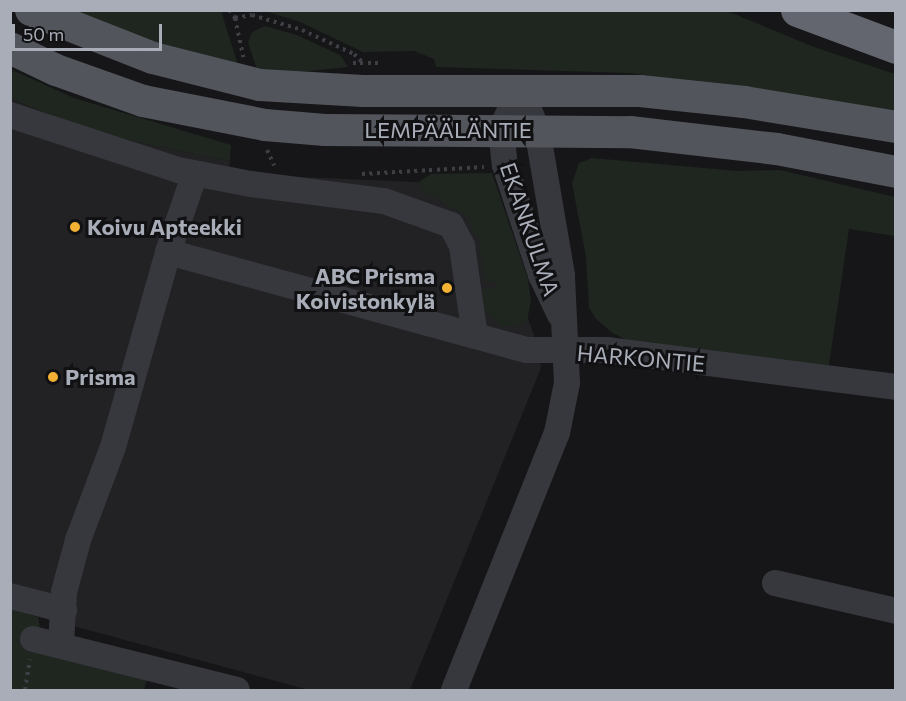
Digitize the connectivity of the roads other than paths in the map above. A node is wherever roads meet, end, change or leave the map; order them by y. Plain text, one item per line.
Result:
1 (797, 10) edge
2 (25, 11) edge
3 (896, 47) edge
4 (10, 48) edge
5 (520, 89) junction
6 (10, 115) edge
7 (896, 127) edge
8 (501, 129) junction
9 (537, 129) junction
10 (187, 172) junction
11 (896, 172) edge
12 (168, 252) junction
13 (564, 322) junction
14 (475, 336) junction
15 (566, 351) junction
16 (896, 387) edge
17 (775, 584) dead end
18 (10, 596) edge
19 (63, 610) junction
20 (896, 611) edge
21 (33, 639) road end
22 (61, 644) junction
23 (237, 690) edge
24 (454, 690) edge

1 - 3 highway
2 - 5 main road, LEMPÄÄLÄNTIE
4 - 8 main road, LEMPÄÄLÄNTIE
5 - 7 main road, LEMPÄÄLÄNTIE
5 - 8 street
5 - 9 street, EKANKULMA
6 - 10 street
8 - 9 main road, LEMPÄÄLÄNTIE
8 - 13 street, EKANKULMA
9 - 11 main road, LEMPÄÄLÄNTIE
9 - 13 street, EKANKULMA
10 - 12 street
10 - 14 street
12 - 14 street
12 - 19 street
13 - 15 street, EKANKULMA
14 - 15 street
15 - 16 street, HARKONTIE
15 - 24 street, HARKONTIE
17 - 20 street
18 - 19 street
19 - 22 street
21 - 22 street
22 - 23 street

